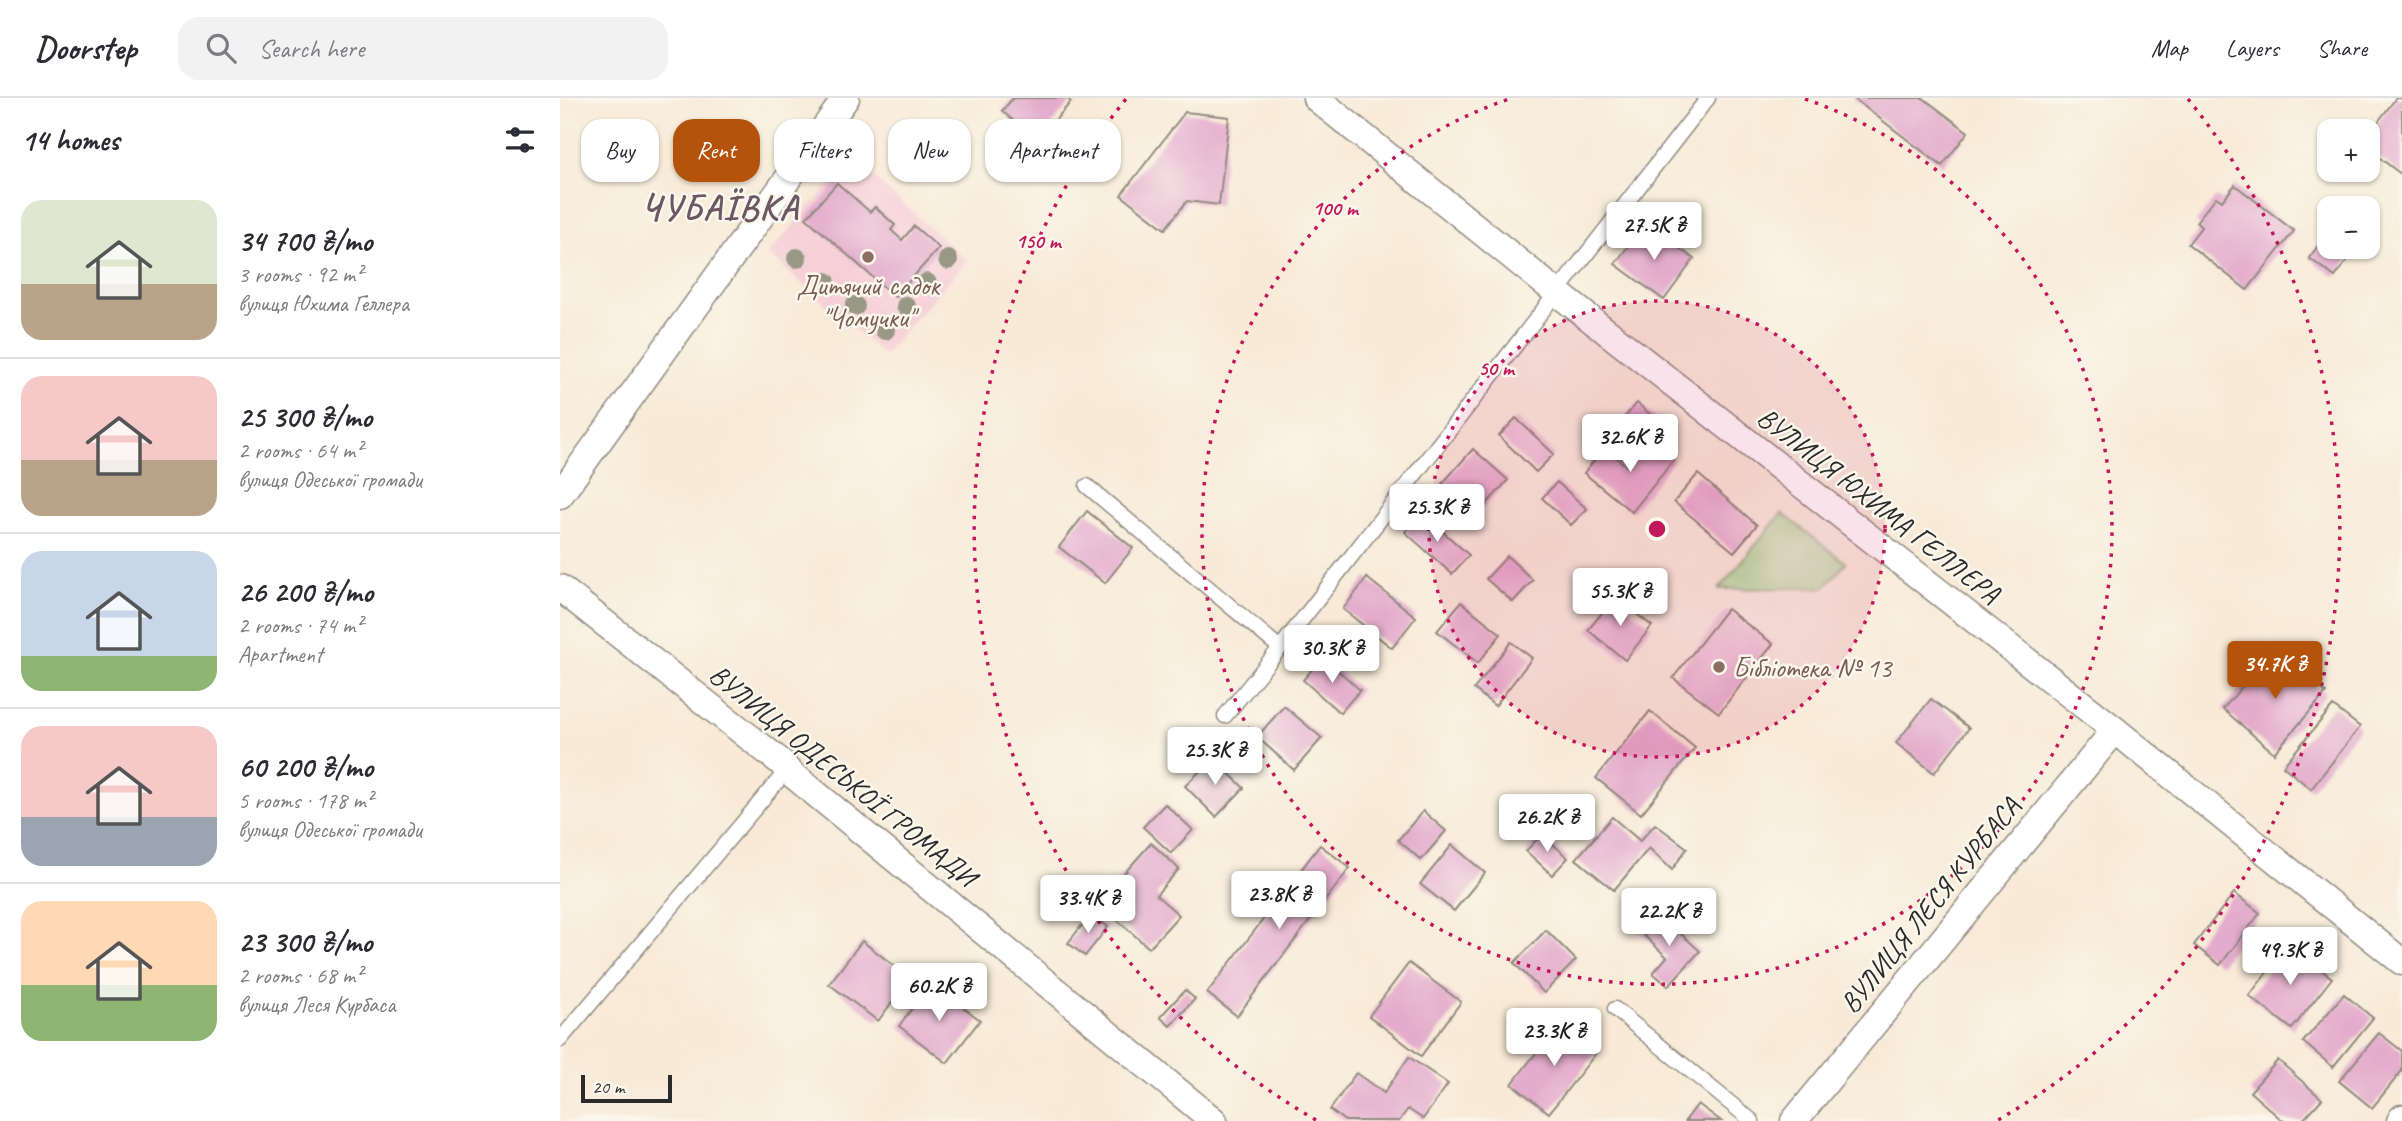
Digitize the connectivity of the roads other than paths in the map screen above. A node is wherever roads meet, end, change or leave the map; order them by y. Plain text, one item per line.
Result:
1 (846, 98) edge
2 (1316, 98) edge
3 (1708, 98) edge
4 (1556, 292) junction
5 (1087, 486) dead end
6 (560, 495) edge
7 (560, 588) edge
8 (1280, 648) junction
9 (1225, 716) dead end
10 (2115, 730) junction
11 (786, 770) junction
12 (2402, 962) edge
13 (1615, 1009) dead end
14 (560, 1040) edge
15 (1214, 1121) edge
16 (1752, 1121) edge
17 (1794, 1121) edge

1 - 6 street
2 - 4 street, ВУЛИЦЯ ЮХИМА ГЕЛЛЕРА
3 - 4 lane
4 - 8 lane
4 - 10 street, ВУЛИЦЯ ЮХИМА ГЕЛЛЕРА
5 - 8 lane
7 - 11 street, ВУЛИЦЯ ОДЕСЬКОЇ ГРОМАДИ
8 - 9 lane
10 - 12 street, ВУЛИЦЯ ЮХИМА ГЕЛЛЕРА
10 - 17 street, ВУЛИЦЯ ЛЕСЯ КУРБАСА
11 - 14 lane
11 - 15 street, ВУЛИЦЯ ОДЕСЬКОЇ ГРОМАДИ
13 - 16 lane

